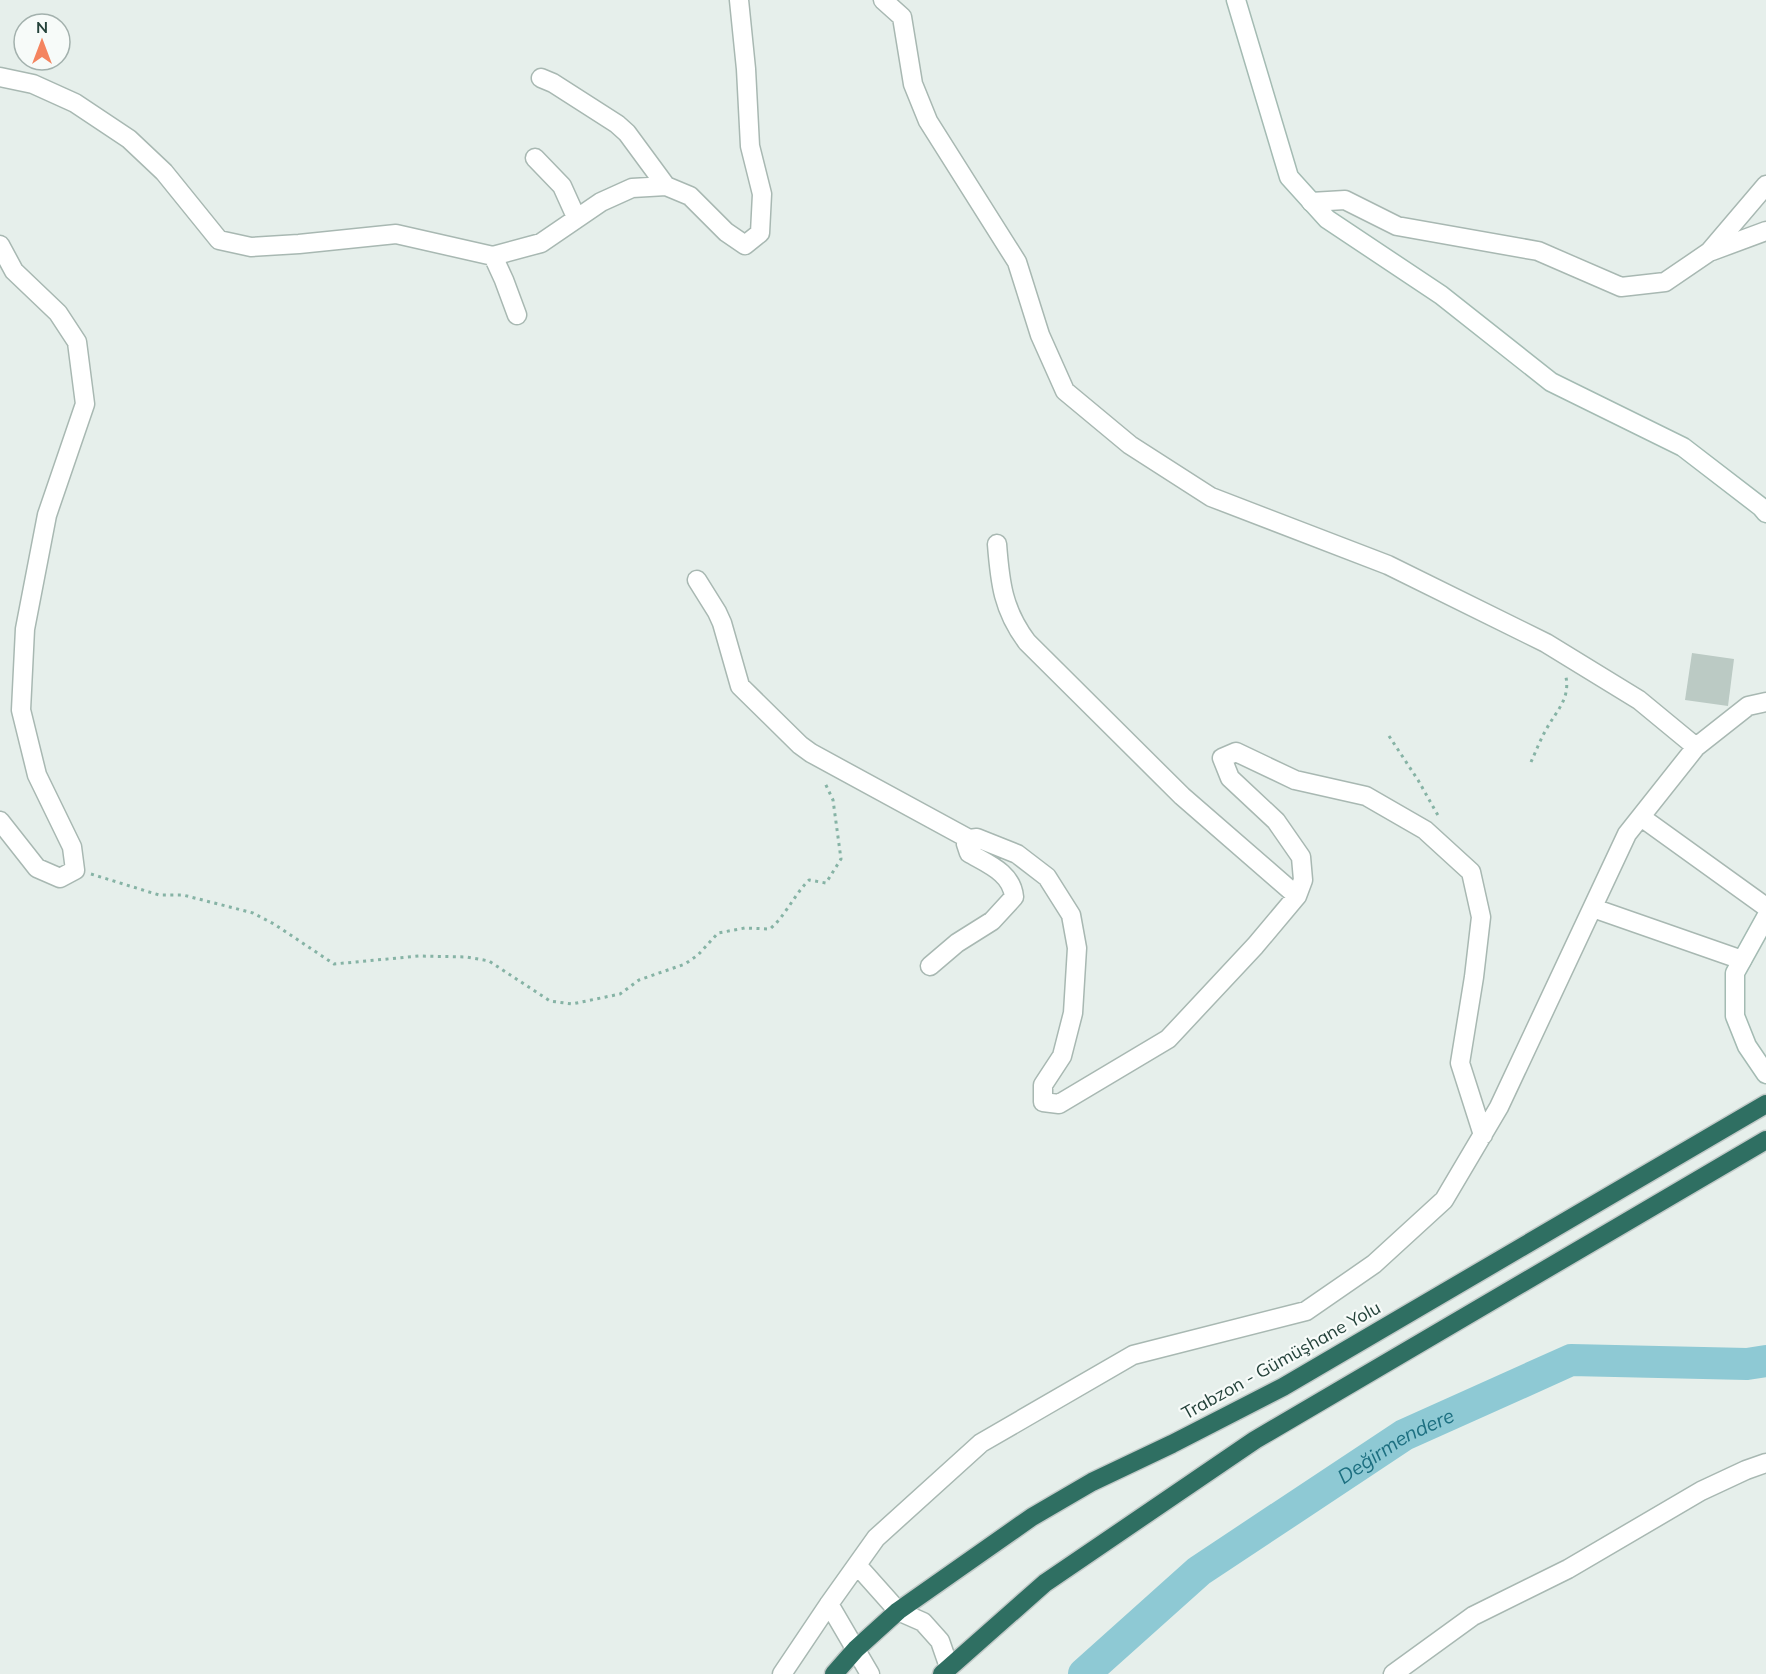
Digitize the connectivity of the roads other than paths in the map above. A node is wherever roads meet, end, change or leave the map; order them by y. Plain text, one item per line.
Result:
1 (739, 0) edge
2 (883, 0) edge
3 (1236, 0) edge
4 (0, 77) edge
5 (542, 78) dead end
6 (536, 158) dead end
7 (1766, 185) edge
8 (666, 186) junction
9 (1311, 202) junction
10 (576, 217) junction
11 (1766, 231) edge
12 (0, 245) edge
13 (1709, 252) junction
14 (493, 256) junction
15 (517, 315) dead end
16 (1766, 513) edge
17 (997, 544) dead end
18 (697, 580) dead end
19 (1766, 702) edge
20 (1696, 747) junction
21 (1641, 817) junction
22 (0, 821) edge
23 (969, 839) junction
24 (1297, 897) junction
25 (1766, 907) edge
26 (1593, 908) junction
27 (1766, 917) edge
28 (1742, 960) junction
29 (930, 966) dead end
30 (1766, 1074) edge
31 (1766, 1104) edge
32 (1483, 1135) junction
33 (1766, 1140) edge
34 (1766, 1463) edge
35 (857, 1565) junction
36 (829, 1604) junction
37 (898, 1611) junction
38 (856, 1649) junction
39 (945, 1670) edge
40 (782, 1674) edge
41 (834, 1674) edge
42 (870, 1674) edge
43 (1393, 1674) edge

1 - 8 street
2 - 20 street
3 - 9 street
4 - 14 street
5 - 8 street
6 - 10 street
7 - 13 street
8 - 10 street
9 - 13 street
9 - 16 street
10 - 14 street
11 - 13 street
12 - 22 street
14 - 15 street
17 - 24 street
18 - 23 street
19 - 20 street
20 - 21 street
21 - 25 street
21 - 26 street
23 - 24 street
23 - 29 street
24 - 32 street
26 - 28 street
26 - 32 street
27 - 28 street
28 - 30 street
31 - 37 highway, Trabzon - Gümüşhane Yolu
32 - 35 street
33 - 39 highway
34 - 43 street
35 - 36 street
35 - 37 street
36 - 38 street
36 - 40 street
37 - 38 highway, Trabzon - Gümüşhane Yolu
37 - 39 street
38 - 41 highway, Trabzon - Gümüşhane Yolu
38 - 42 street

